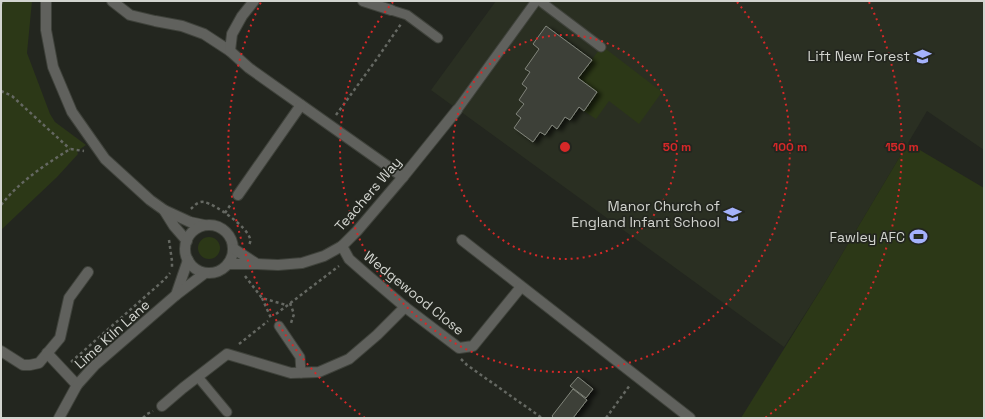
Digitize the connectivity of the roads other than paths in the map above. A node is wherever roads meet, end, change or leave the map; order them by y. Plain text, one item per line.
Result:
1 (46, 1) edge
2 (112, 1) edge
3 (254, 1) edge
4 (363, 1) edge
5 (536, 1) edge
6 (540, 1) edge
7 (391, 10) joint
8 (438, 38) dead end
9 (601, 47) dead end
10 (230, 51) junction
11 (301, 104) junction
12 (457, 110) joint
13 (403, 177) junction
14 (238, 194) dead end
15 (164, 210) junction
16 (204, 226) junction
17 (462, 240) dead end
18 (187, 241) junction
19 (342, 246) junction
20 (234, 249) junction
21 (188, 260) junction
22 (243, 260) junction
23 (228, 264) junction
24 (88, 272) dead end
25 (205, 273) junction
26 (521, 287) junction
27 (176, 295) junction
28 (405, 307) junction
29 (279, 326) dead end
30 (1, 351) edge
31 (47, 353) junction
32 (301, 373) junction
33 (198, 377) junction
34 (78, 385) junction
35 (162, 406) dead end
36 (227, 412) dead end
37 (59, 418) edge
38 (690, 418) edge

1 - 15 street
2 - 10 street
3 - 10 street
4 - 7 street
5 - 12 lane
6 - 9 lane
7 - 8 lane
10 - 11 street
11 - 13 street
11 - 14 street
12 - 13 street, Teachers Way
13 - 19 street, Teachers Way
15 - 16 street
15 - 18 street
16 - 18 street
16 - 20 street
17 - 26 street
18 - 21 street
19 - 22 street, Teachers Way
19 - 28 street, Wedgewood Close
20 - 22 street
20 - 23 street
21 - 25 street
21 - 27 street
22 - 23 street, Teachers Way
23 - 25 street
24 - 31 street
25 - 27 street, Lime Kiln Lane
26 - 28 street, Wedgewood Close
26 - 38 street
27 - 34 street, Lime Kiln Lane
28 - 32 street
29 - 32 lane
30 - 31 street
31 - 34 street
32 - 33 street
33 - 35 street
33 - 36 lane
34 - 37 street, Lime Kiln Lane

